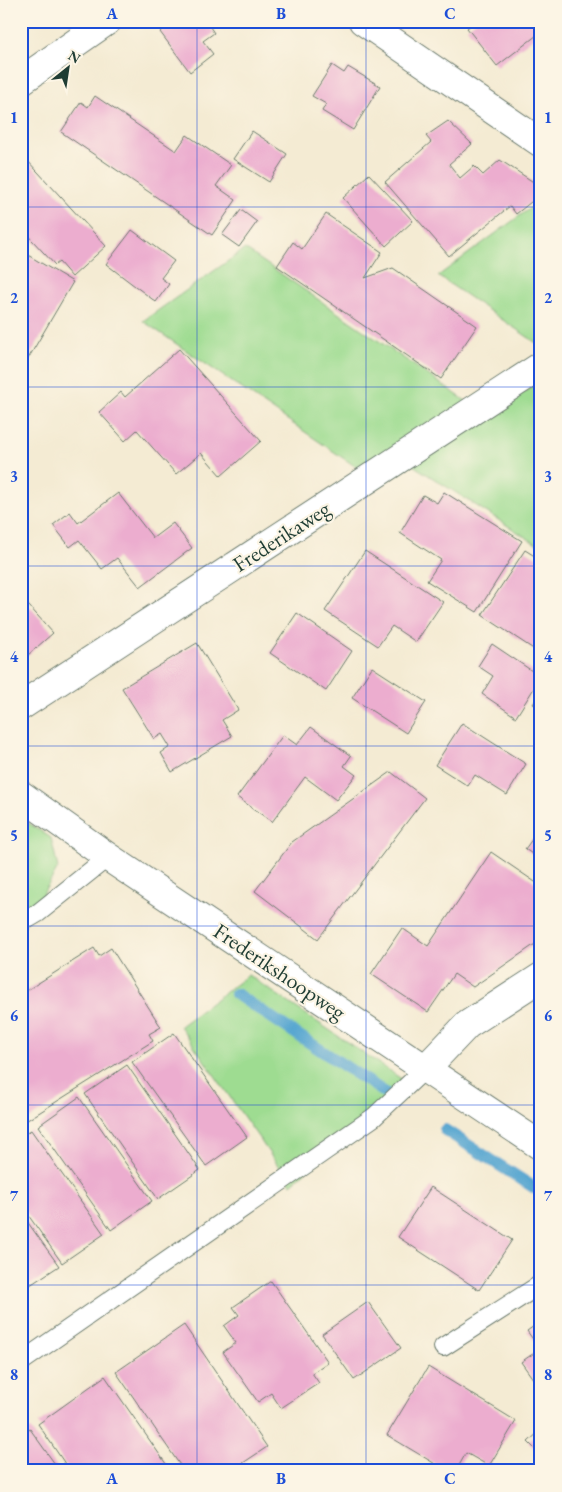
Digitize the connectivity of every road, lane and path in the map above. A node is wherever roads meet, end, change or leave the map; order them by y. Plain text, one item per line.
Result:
1 (107, 21) edge
2 (362, 21) edge
3 (21, 82) edge
4 (541, 143) edge
5 (541, 366) edge
6 (21, 706) edge
7 (21, 795) edge
8 (108, 857) junction
9 (21, 923) edge
10 (541, 977) edge
11 (426, 1068) junction
12 (541, 1146) edge
13 (541, 1284) edge
14 (444, 1347) dead end
15 (21, 1362) edge

1 - 3 street
2 - 4 street
5 - 6 street, Frederikaweg
7 - 8 street, Frederikshoopweg
8 - 9 lane
8 - 11 street, Frederikshoopweg
10 - 11 street
11 - 12 street, Frederikshoopweg
11 - 15 lane
13 - 14 lane

